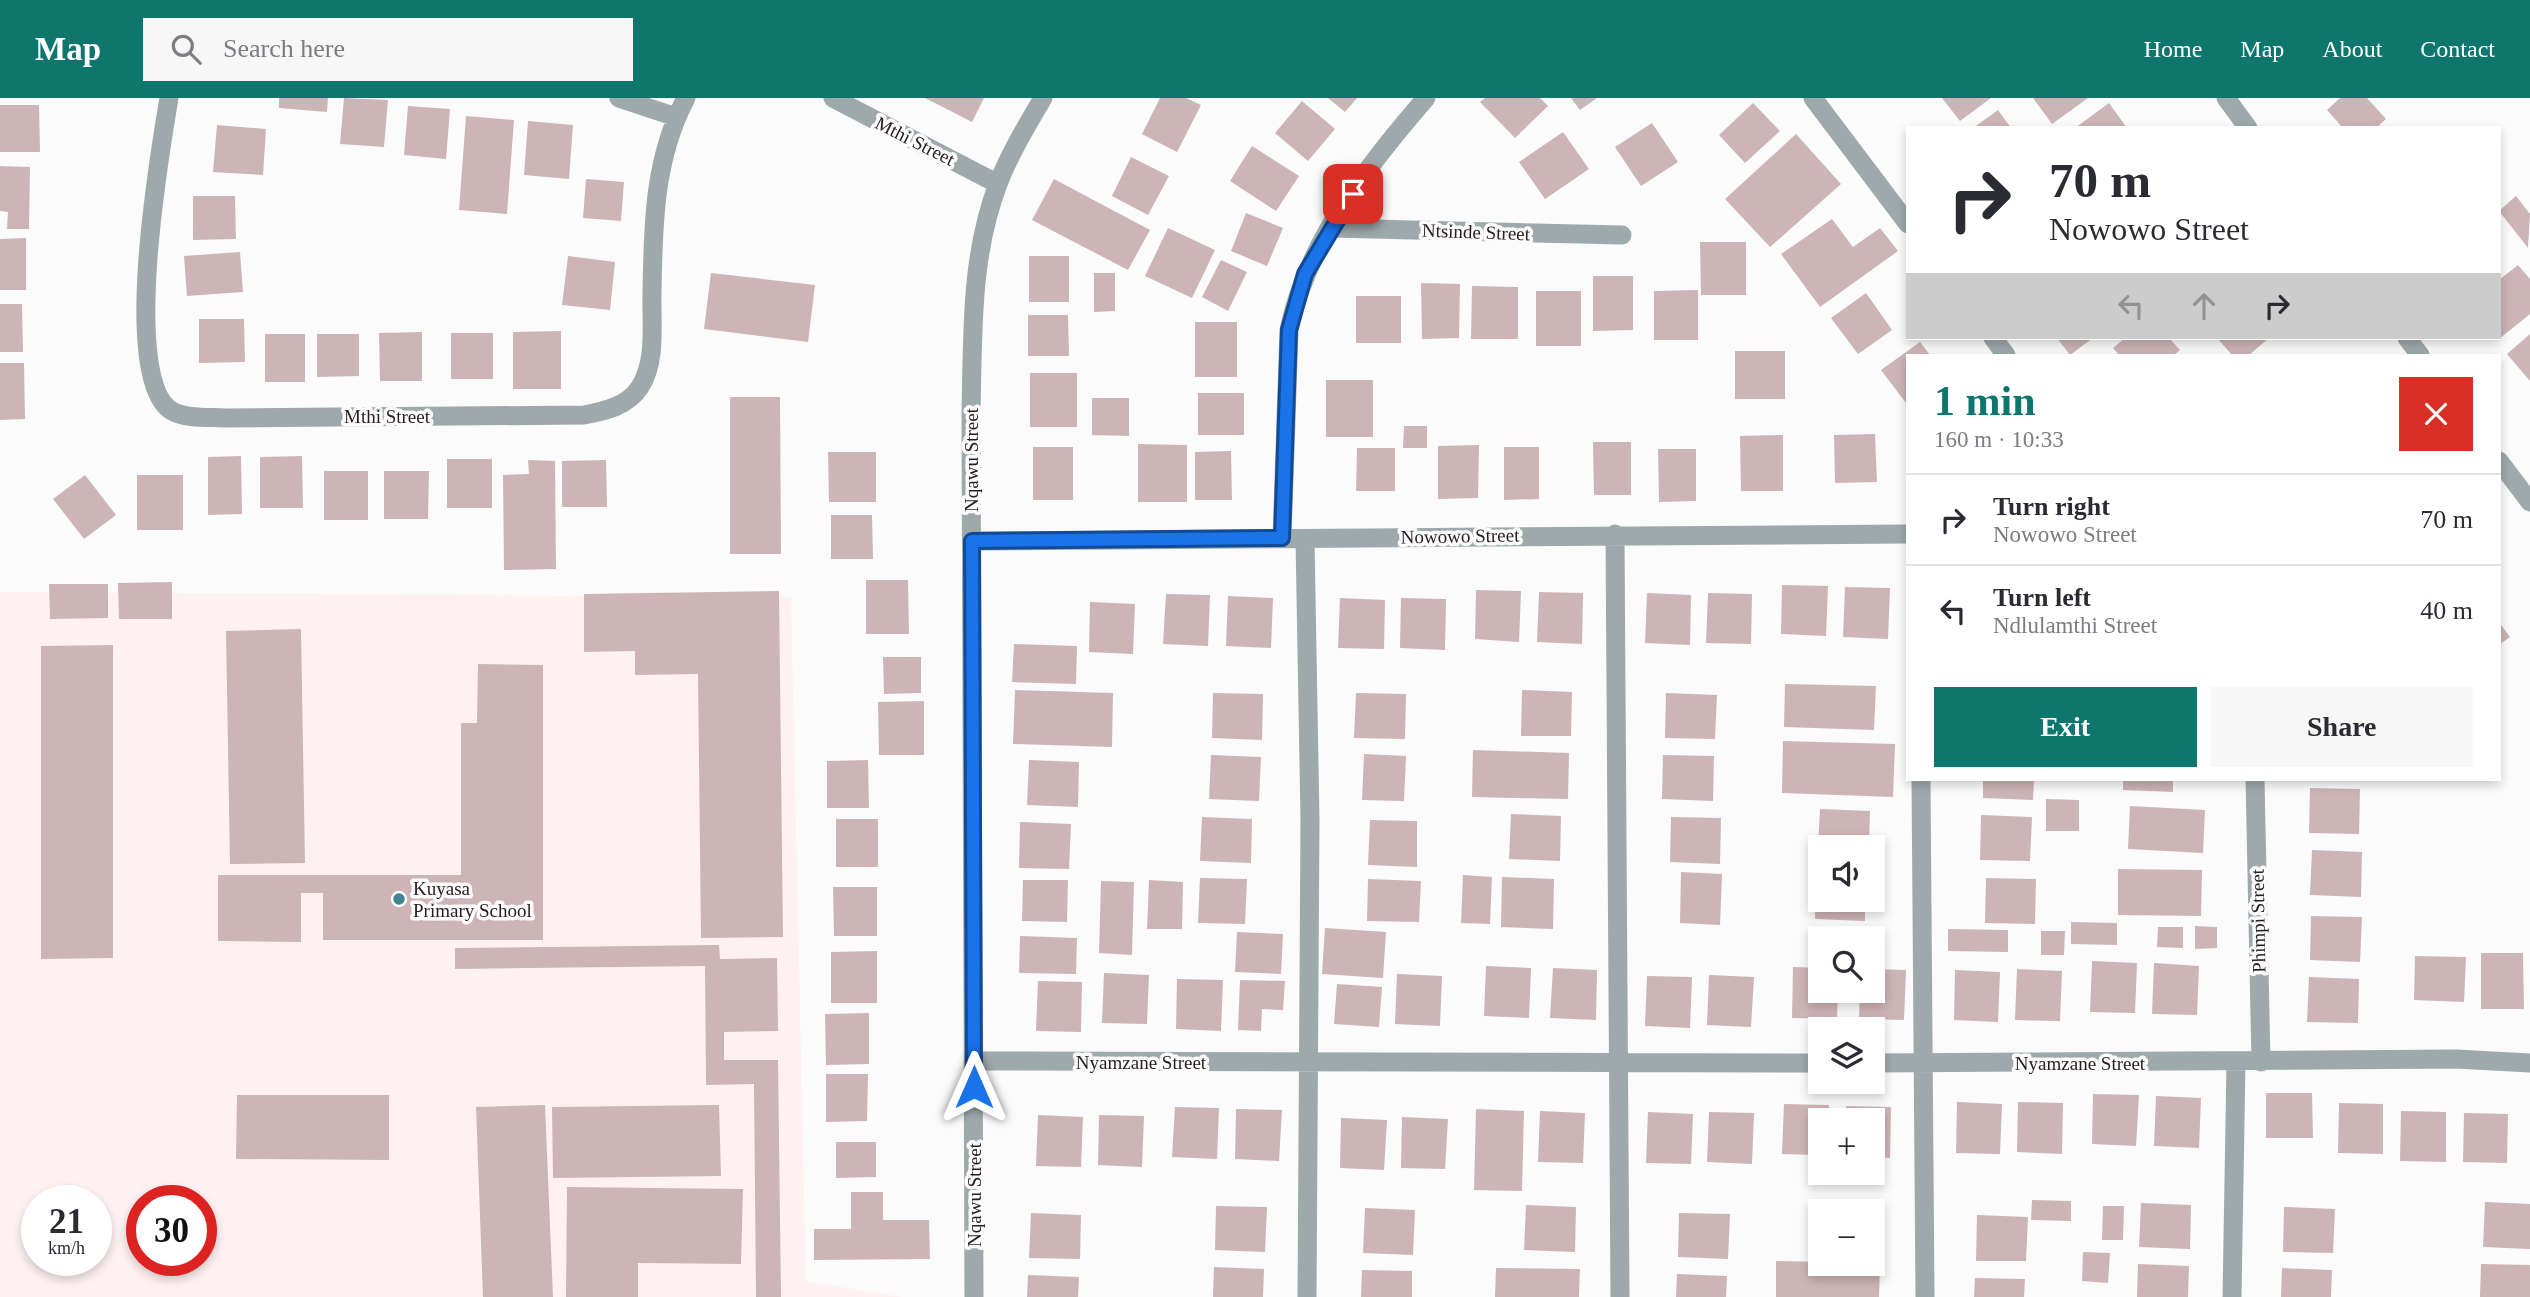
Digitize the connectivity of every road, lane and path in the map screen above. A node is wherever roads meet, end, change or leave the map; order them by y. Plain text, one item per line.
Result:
1 (169, 98) edge
2 (619, 98) edge
3 (686, 98) edge
4 (832, 98) edge
5 (1043, 98) edge
6 (1426, 98) edge
7 (1813, 98) edge
8 (2226, 98) edge
9 (676, 117) junction
10 (2247, 126) edge
11 (998, 184) junction
12 (1906, 221) edge
13 (1331, 228) junction
14 (1622, 236) dead end
15 (1995, 340) edge
16 (2409, 340) edge
17 (2005, 354) edge
18 (2419, 354) edge
19 (2501, 464) edge
20 (2530, 502) edge
21 (1615, 534) junction
22 (1906, 534) edge
23 (1282, 538) junction
24 (1305, 539) junction
25 (972, 541) junction
26 (1921, 781) edge
27 (2255, 781) edge
28 (974, 1061) junction
29 (1307, 1062) junction
30 (2261, 1062) junction
31 (1618, 1063) junction
32 (1808, 1063) edge
33 (1885, 1063) edge
34 (1923, 1063) junction
35 (2236, 1063) junction
36 (2530, 1063) edge
37 (974, 1297) edge
38 (1307, 1297) edge
39 (1620, 1297) edge
40 (1925, 1297) edge
41 (2232, 1297) edge

1 - 9 street, Mthi Street
2 - 9 street
3 - 9 street, Mthi Street
4 - 11 street, Mthi Street
5 - 11 street, Nqawu Street
6 - 13 street
7 - 12 street
8 - 10 street
11 - 25 street, Nqawu Street
13 - 14 street, Ntsinde Street
13 - 23 street
15 - 17 street
16 - 18 street
19 - 20 street
21 - 22 street, Nowowo Street
21 - 24 street, Nowowo Street
21 - 31 street
23 - 24 street, Nowowo Street
23 - 25 street, Nowowo Street
24 - 29 street
25 - 28 street, Nqawu Street
26 - 34 street
27 - 30 street, Phimpi Street
28 - 29 street, Nyamzane Street
28 - 37 street, Nqawu Street
29 - 31 street, Nyamzane Street
29 - 38 street
30 - 35 street, Nyamzane Street
30 - 36 street, Nyamzane Street
31 - 32 street, Nyamzane Street
31 - 39 street
33 - 34 street, Nyamzane Street
34 - 35 street, Nyamzane Street
34 - 40 street
35 - 41 street

